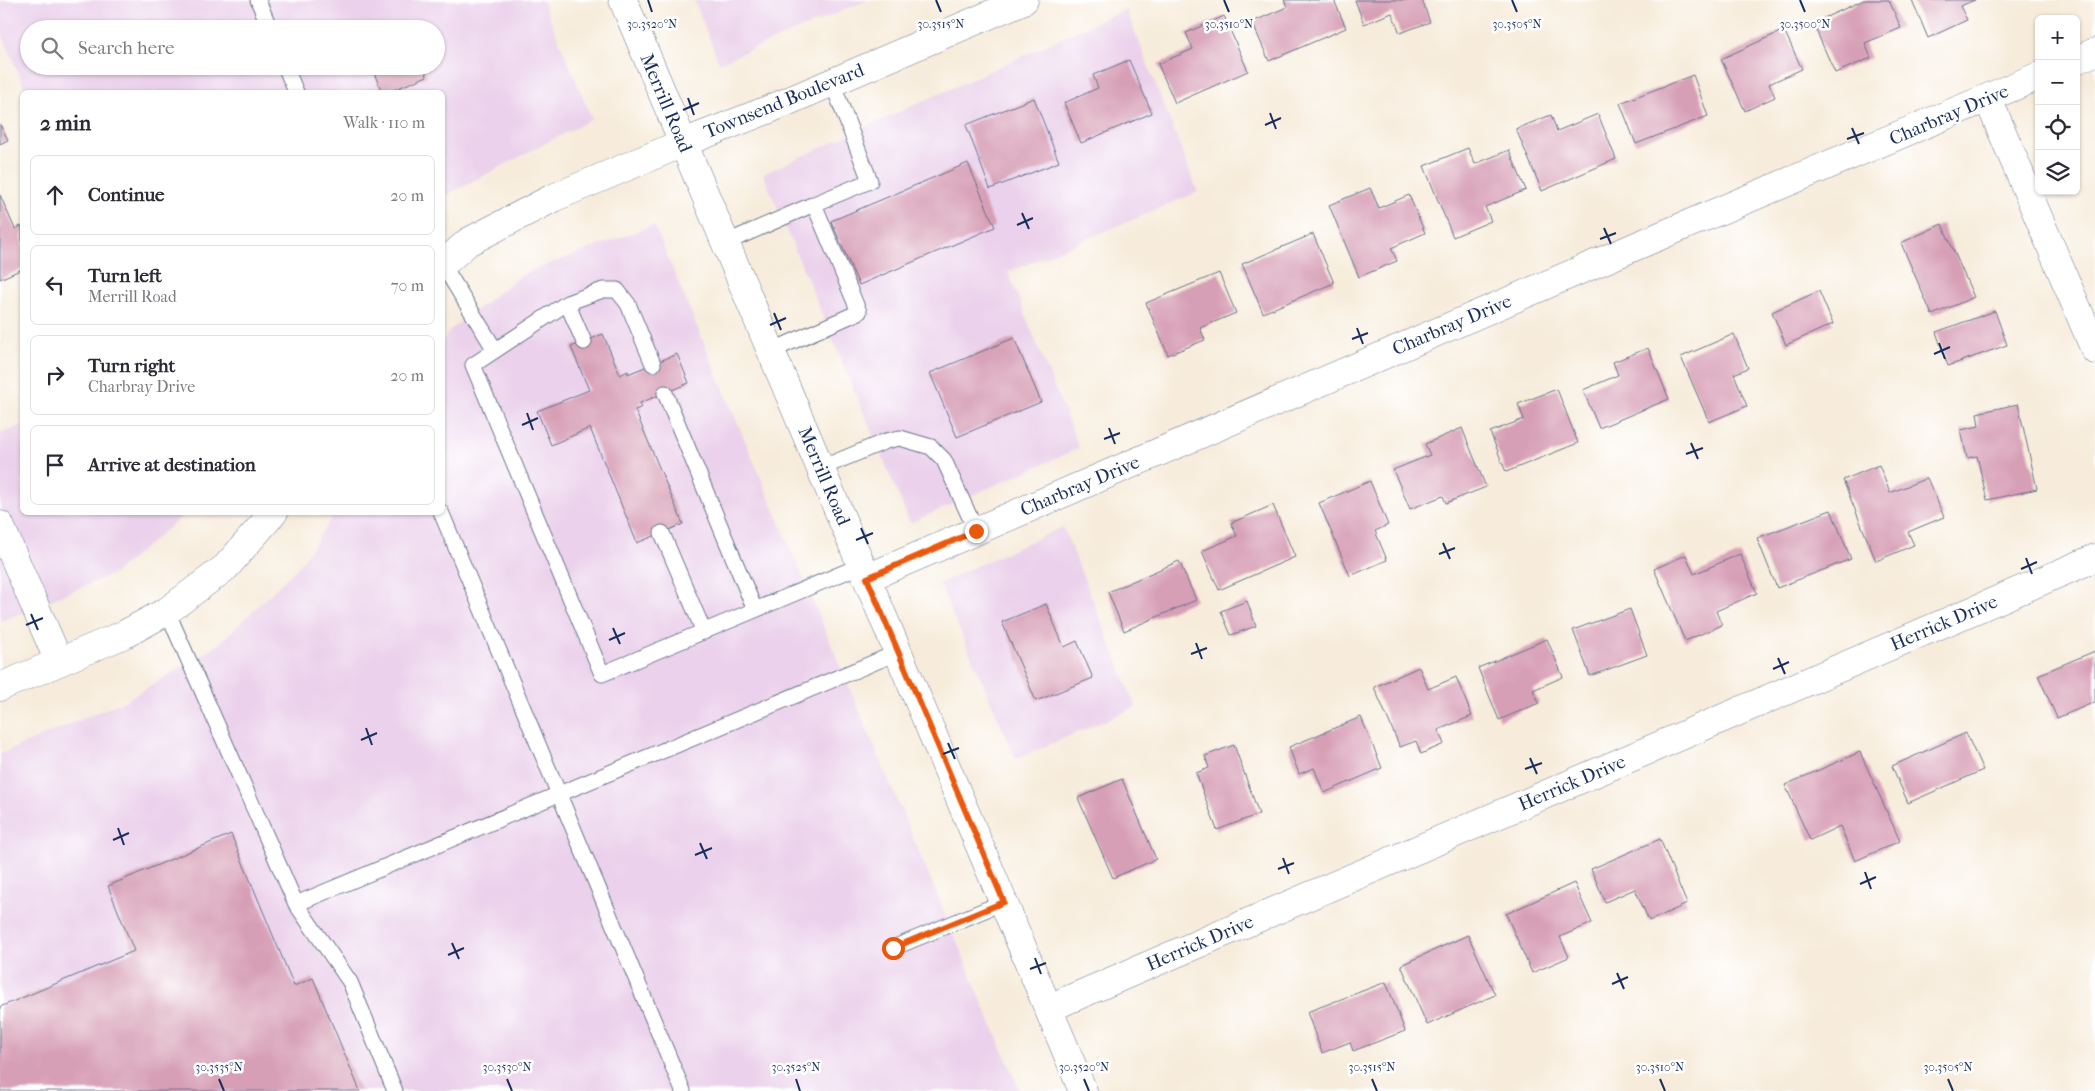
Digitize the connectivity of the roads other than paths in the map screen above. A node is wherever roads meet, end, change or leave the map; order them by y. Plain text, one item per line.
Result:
1 (258, 0) edge
2 (623, 0) edge
3 (1024, 0) edge
4 (266, 20) edge
5 (2095, 52) edge
6 (2080, 58) edge
7 (289, 75) edge
8 (2035, 78) edge
9 (832, 82) junction
10 (295, 90) edge
11 (1988, 99) junction
12 (683, 143) junction
13 (814, 204) junction
14 (725, 243) junction
15 (445, 263) edge
16 (445, 268) edge
17 (568, 303) junction
18 (584, 342) dead end
19 (495, 350) junction
20 (2095, 350) edge
21 (771, 352) junction
22 (653, 364) dead end
23 (665, 394) dead end
24 (821, 468) junction
25 (271, 515) edge
26 (441, 515) edge
27 (0, 525) edge
28 (976, 531) junction
29 (662, 533) dead end
30 (2095, 558) edge
31 (865, 571) junction
32 (755, 610) junction
33 (167, 611) junction
34 (704, 632) junction
35 (899, 652) junction
36 (59, 662) junction
37 (0, 687) edge
38 (559, 794) junction
39 (1004, 902) junction
40 (296, 904) junction
41 (893, 948) dead end
42 (1049, 1008) junction
43 (395, 1091) edge
44 (683, 1091) edge
45 (1083, 1091) edge

1 - 4 lane
2 - 12 street, Merrill Road
3 - 9 street, Townsend Boulevard
5 - 6 street
7 - 10 lane
8 - 11 street, Charbray Drive
9 - 12 street, Townsend Boulevard
9 - 13 lane
11 - 20 street
11 - 28 street, Charbray Drive
12 - 14 street, Merrill Road
12 - 15 street, Townsend Boulevard
13 - 14 lane
13 - 21 lane
14 - 21 street, Merrill Road
16 - 19 lane
17 - 18 lane
17 - 19 lane
17 - 22 lane
19 - 34 lane
21 - 24 street, Merrill Road
23 - 32 lane
24 - 28 lane
24 - 31 street, Merrill Road
25 - 33 street
26 - 38 lane
27 - 36 street
28 - 31 street, Charbray Drive
29 - 34 lane
30 - 42 street, Herrick Drive
31 - 32 lane
31 - 35 street, Merrill Road
32 - 34 lane
33 - 36 street
33 - 40 lane
35 - 38 lane
35 - 39 street, Merrill Road
36 - 37 street
38 - 40 lane
38 - 44 lane
39 - 41 lane
39 - 42 street, Merrill Road
40 - 43 lane
42 - 45 street, Merrill Road

